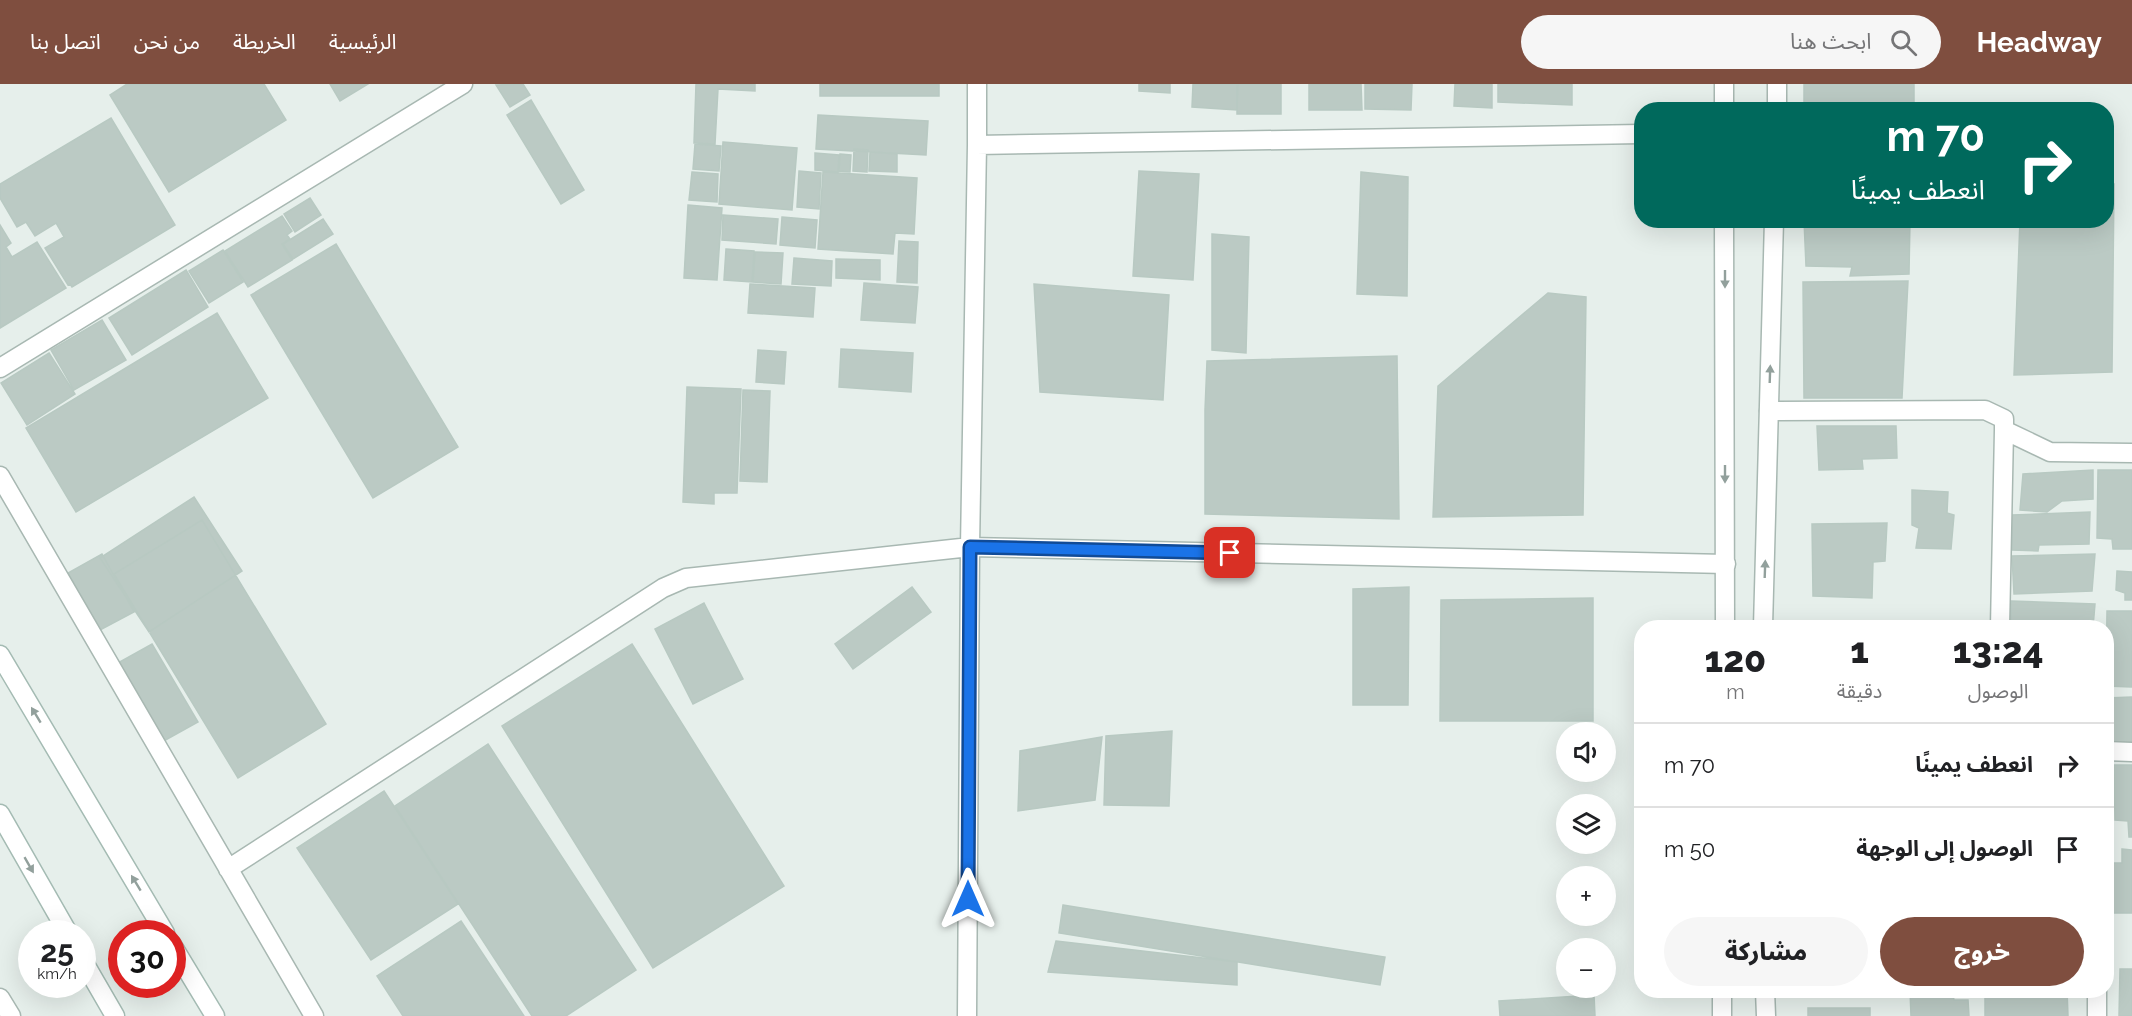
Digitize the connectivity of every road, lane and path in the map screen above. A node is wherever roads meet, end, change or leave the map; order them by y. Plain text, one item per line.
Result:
1 (463, 84) edge
2 (977, 84) edge
3 (1724, 84) edge
4 (1777, 84) edge
5 (1724, 102) edge
6 (1777, 102) edge
7 (1634, 134) edge
8 (977, 145) junction
9 (1724, 228) edge
10 (1774, 228) edge
11 (0, 368) edge
12 (1769, 411) junction
13 (2004, 430) junction
14 (2132, 453) edge
15 (0, 476) edge
16 (970, 547) junction
17 (1726, 564) junction
18 (1725, 620) edge
19 (1763, 620) edge
20 (2000, 620) edge
21 (0, 655) edge
22 (2114, 751) edge
23 (2132, 752) edge
24 (0, 814) edge
25 (228, 869) junction
26 (61, 920) edge
27 (157, 920) edge
28 (186, 968) edge
29 (96, 983) edge
30 (0, 998) edge
31 (1722, 998) edge
32 (1765, 998) edge
33 (2097, 998) edge
34 (11, 1016) edge
35 (115, 1016) edge
36 (215, 1016) edge
37 (314, 1016) edge
38 (967, 1016) edge
39 (1722, 1016) edge
40 (1766, 1016) edge
41 (2097, 1016) edge

1 - 11 street
2 - 8 street
3 - 5 street
4 - 6 street
7 - 8 street
8 - 16 street
9 -> 17 street
12 -> 10 street
12 - 13 street
19 -> 12 street
13 - 14 street
13 - 20 street
15 - 25 street
16 - 17 street
16 - 25 street
16 - 38 street
17 - 18 street
27 -> 21 street
22 - 23 street
24 -> 26 street
25 - 37 street
28 - 36 street
29 - 35 street
30 - 34 street
31 - 39 street
32 - 40 street
33 - 41 street

